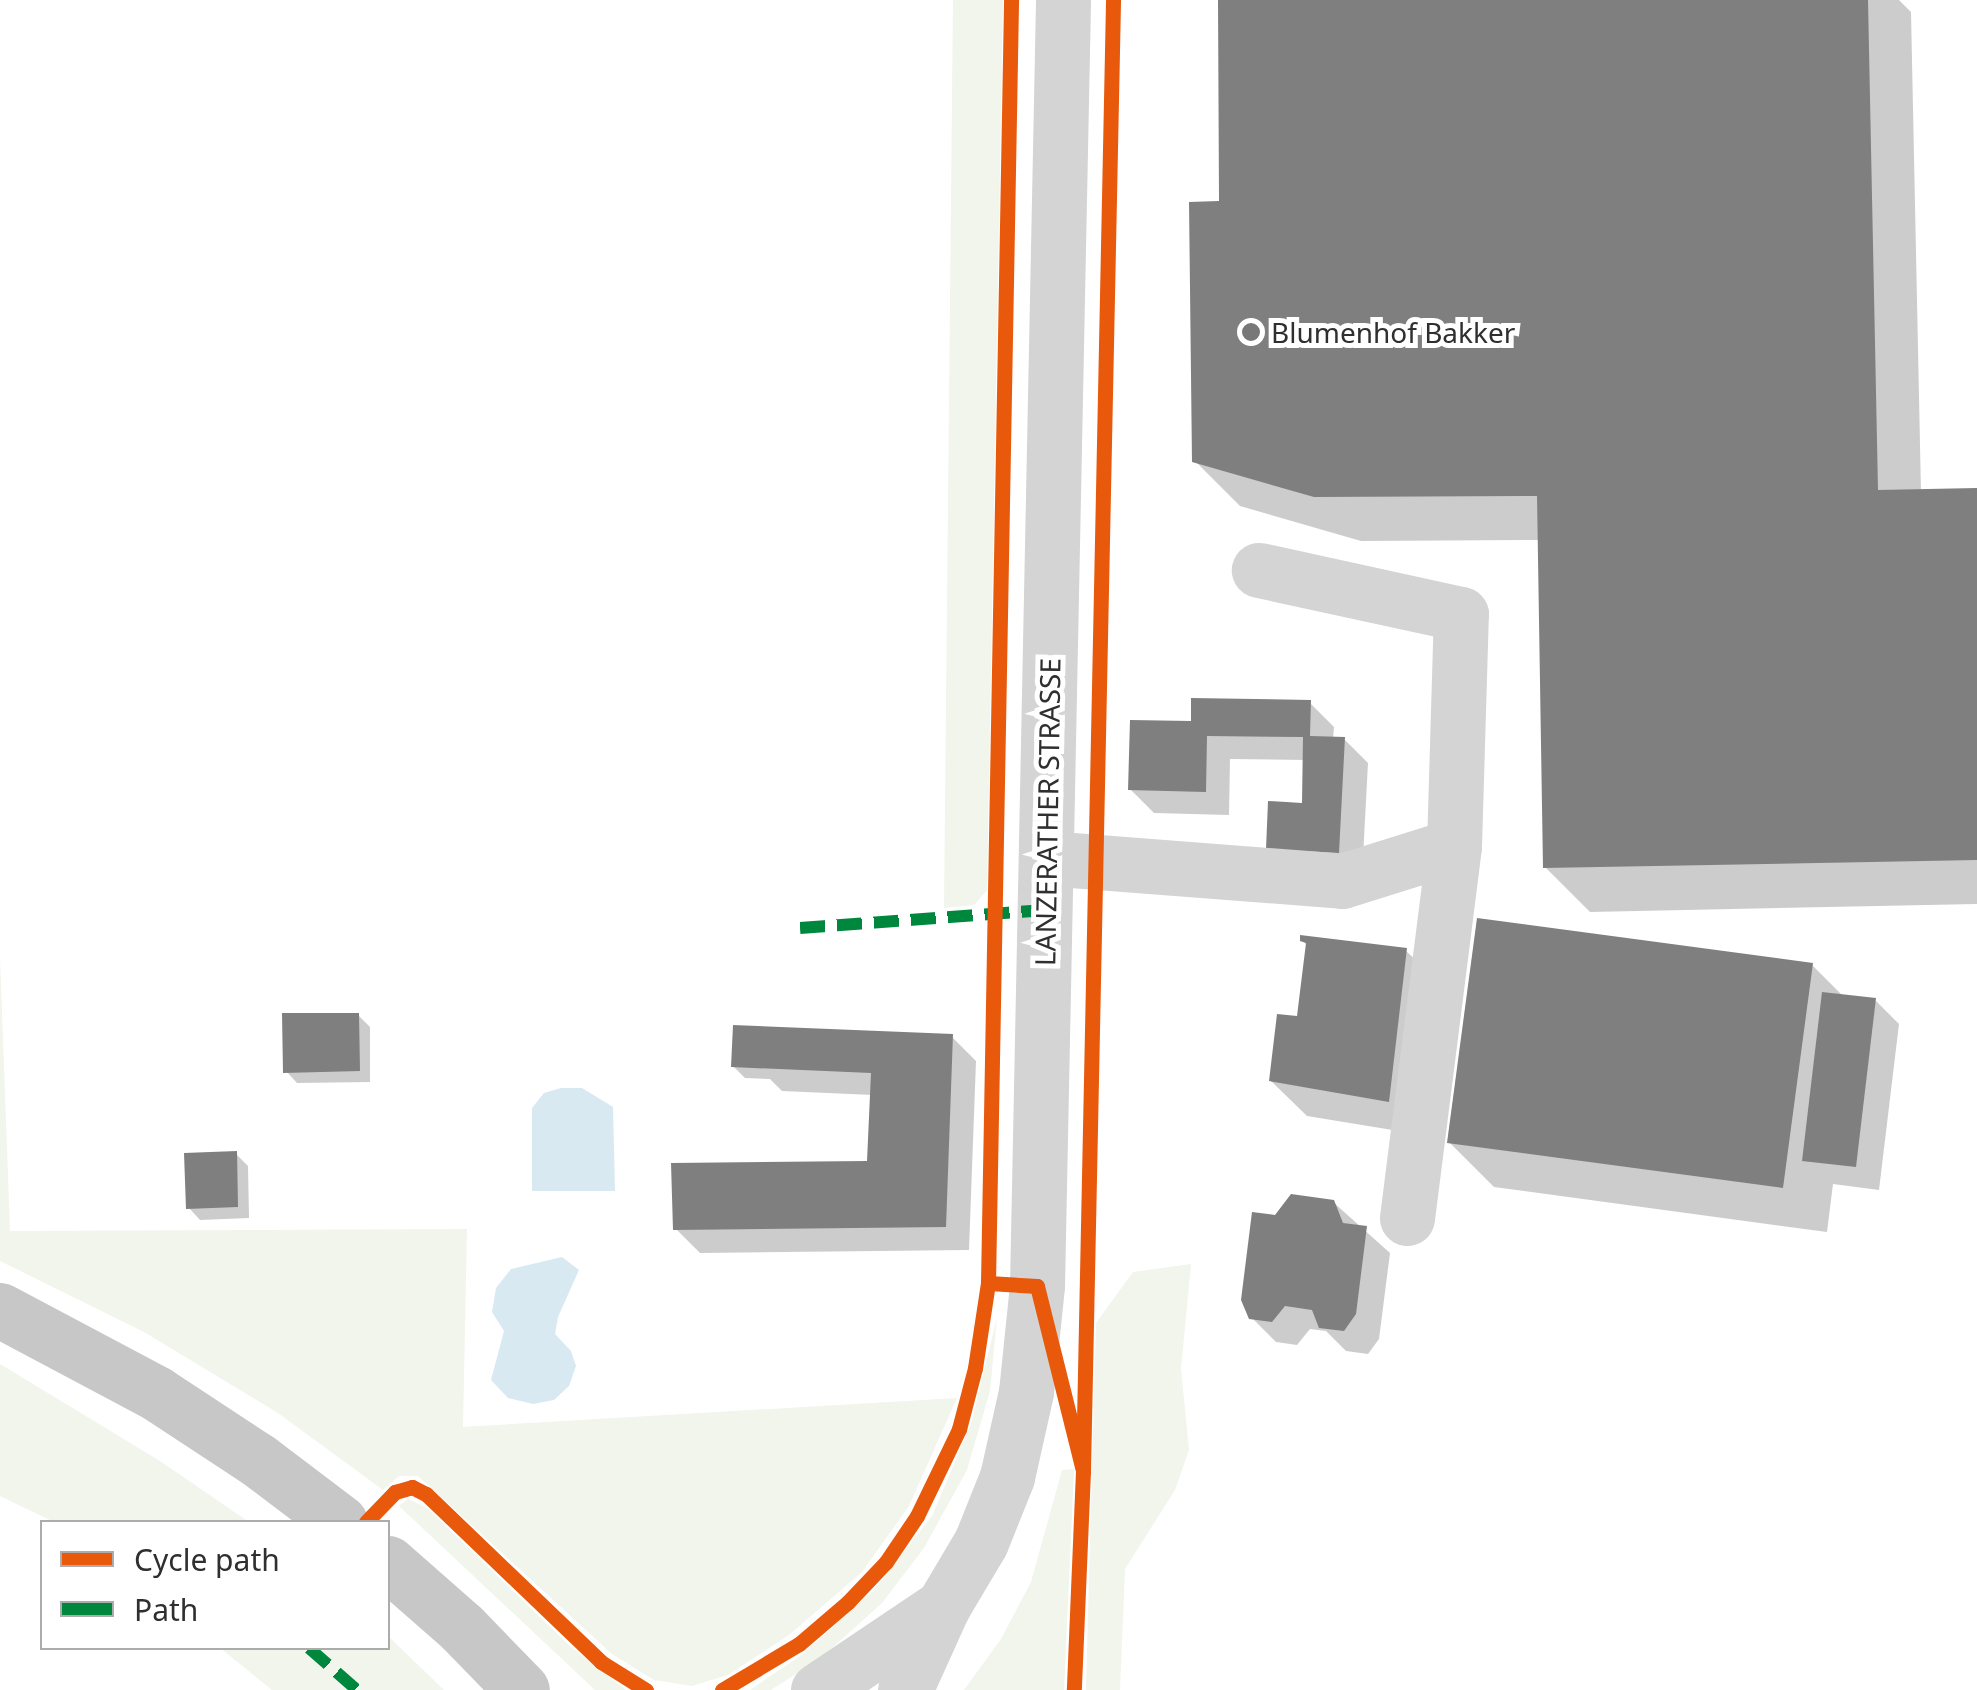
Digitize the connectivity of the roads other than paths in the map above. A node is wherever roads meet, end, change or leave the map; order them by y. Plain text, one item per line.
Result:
1 (1063, 0) edge
2 (1259, 570) dead end
3 (1454, 846) junction
4 (1046, 858) junction
5 (1407, 1218) dead end
6 (0, 1310) edge
7 (337, 1520) edge
8 (390, 1565) edge
9 (943, 1606) junction
10 (522, 1690) edge
11 (818, 1690) edge
12 (905, 1690) edge

1 - 4 street, LANZERATHER STRASSE
2 - 3 street
3 - 4 street
3 - 5 street
4 - 9 street, LANZERATHER STRASSE
6 - 7 main road
8 - 10 main road
9 - 11 street
9 - 12 street, LANZERATHER STRASSE

